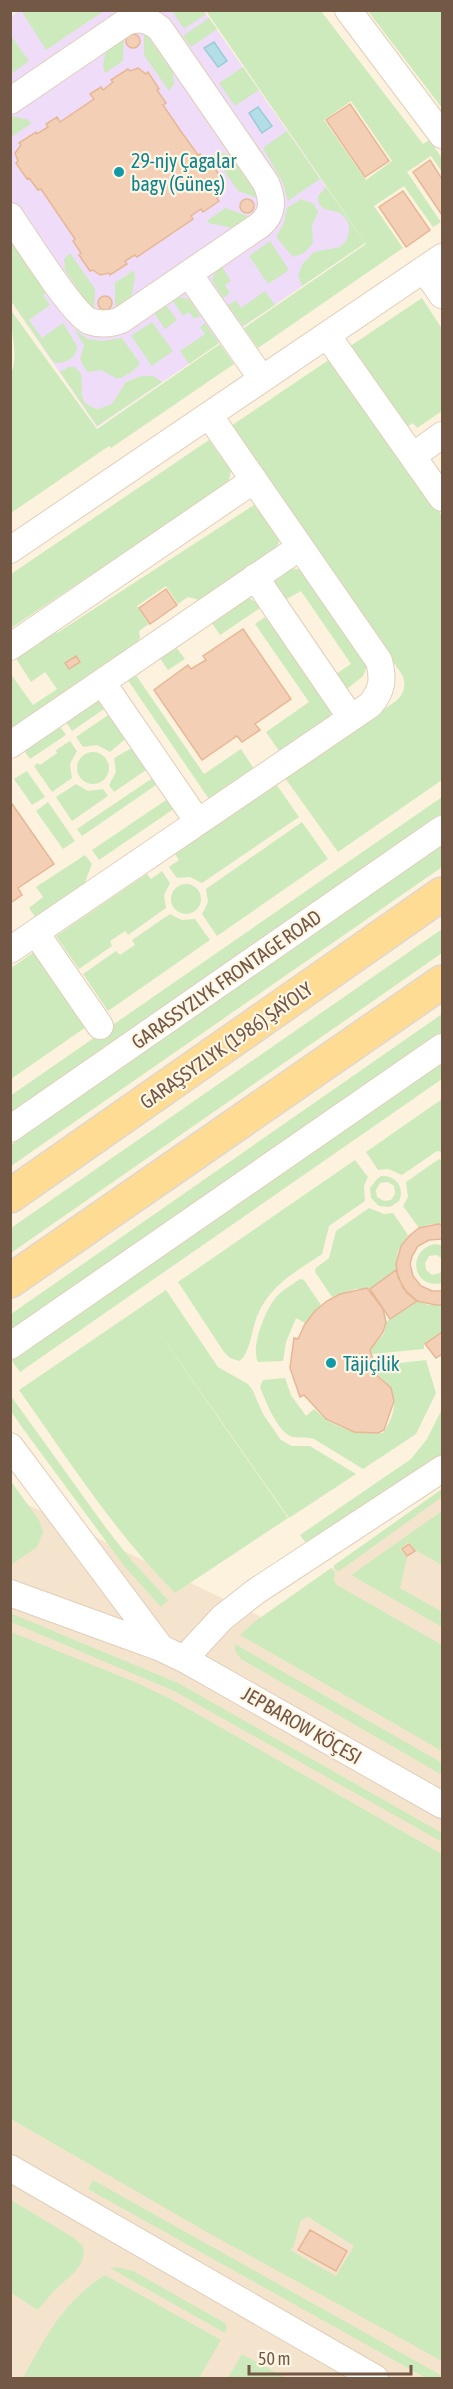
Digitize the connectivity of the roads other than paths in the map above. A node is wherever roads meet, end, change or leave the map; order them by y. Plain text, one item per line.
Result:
1 (348, 10) edge
2 (10, 101) edge
3 (442, 135) edge
4 (10, 216) edge
5 (433, 263) edge
6 (189, 274) junction
7 (442, 295) edge
8 (327, 335) junction
9 (262, 379) junction
10 (209, 415) junction
11 (442, 438) edge
12 (413, 456) junction
13 (254, 480) junction
14 (442, 498) edge
15 (300, 547) junction
16 (10, 550) edge
17 (255, 578) junction
18 (10, 647) edge
19 (102, 682) junction
20 (351, 718) junction
21 (10, 745) edge
22 (198, 822) junction
23 (442, 829) edge
24 (442, 894) edge
25 (36, 933) junction
26 (10, 950) edge
27 (442, 982) edge
28 (100, 1026) dead end
29 (442, 1047) edge
30 (10, 1129) edge
31 (10, 1196) edge
32 (10, 1281) edge
33 (10, 1346) edge
34 (10, 1446) edge
35 (442, 1469) edge
36 (10, 1593) edge
37 (161, 1648) junction
38 (184, 1659) junction
39 (442, 1805) edge
40 (10, 2168) edge
41 (375, 2379) edge

1 - 3 street
2 - 6 street
4 - 6 street
5 - 7 street
5 - 8 street
6 - 9 street
8 - 9 street
8 - 12 street
9 - 10 street
10 - 13 street
10 - 16 street
11 - 12 street
12 - 14 street
13 - 15 street
13 - 18 street
15 - 17 street
15 - 20 street
17 - 19 street
17 - 20 street
19 - 21 street
19 - 22 street
20 - 22 street
22 - 25 street
23 - 30 street, GARASSYZLYK FRONTAGE ROAD
24 - 31 main road, GARAŞSYZLYK (1986) ŞAÝOLY
25 - 26 street
25 - 28 street
27 - 32 main road
29 - 33 street
34 - 37 street, JEPBAROW KÖÇESI
35 - 38 street
36 - 37 street, JEPBAROW KÖÇESI
37 - 38 street, JEPBAROW KÖÇESI
38 - 39 street, JEPBAROW KÖÇESI
40 - 41 street

